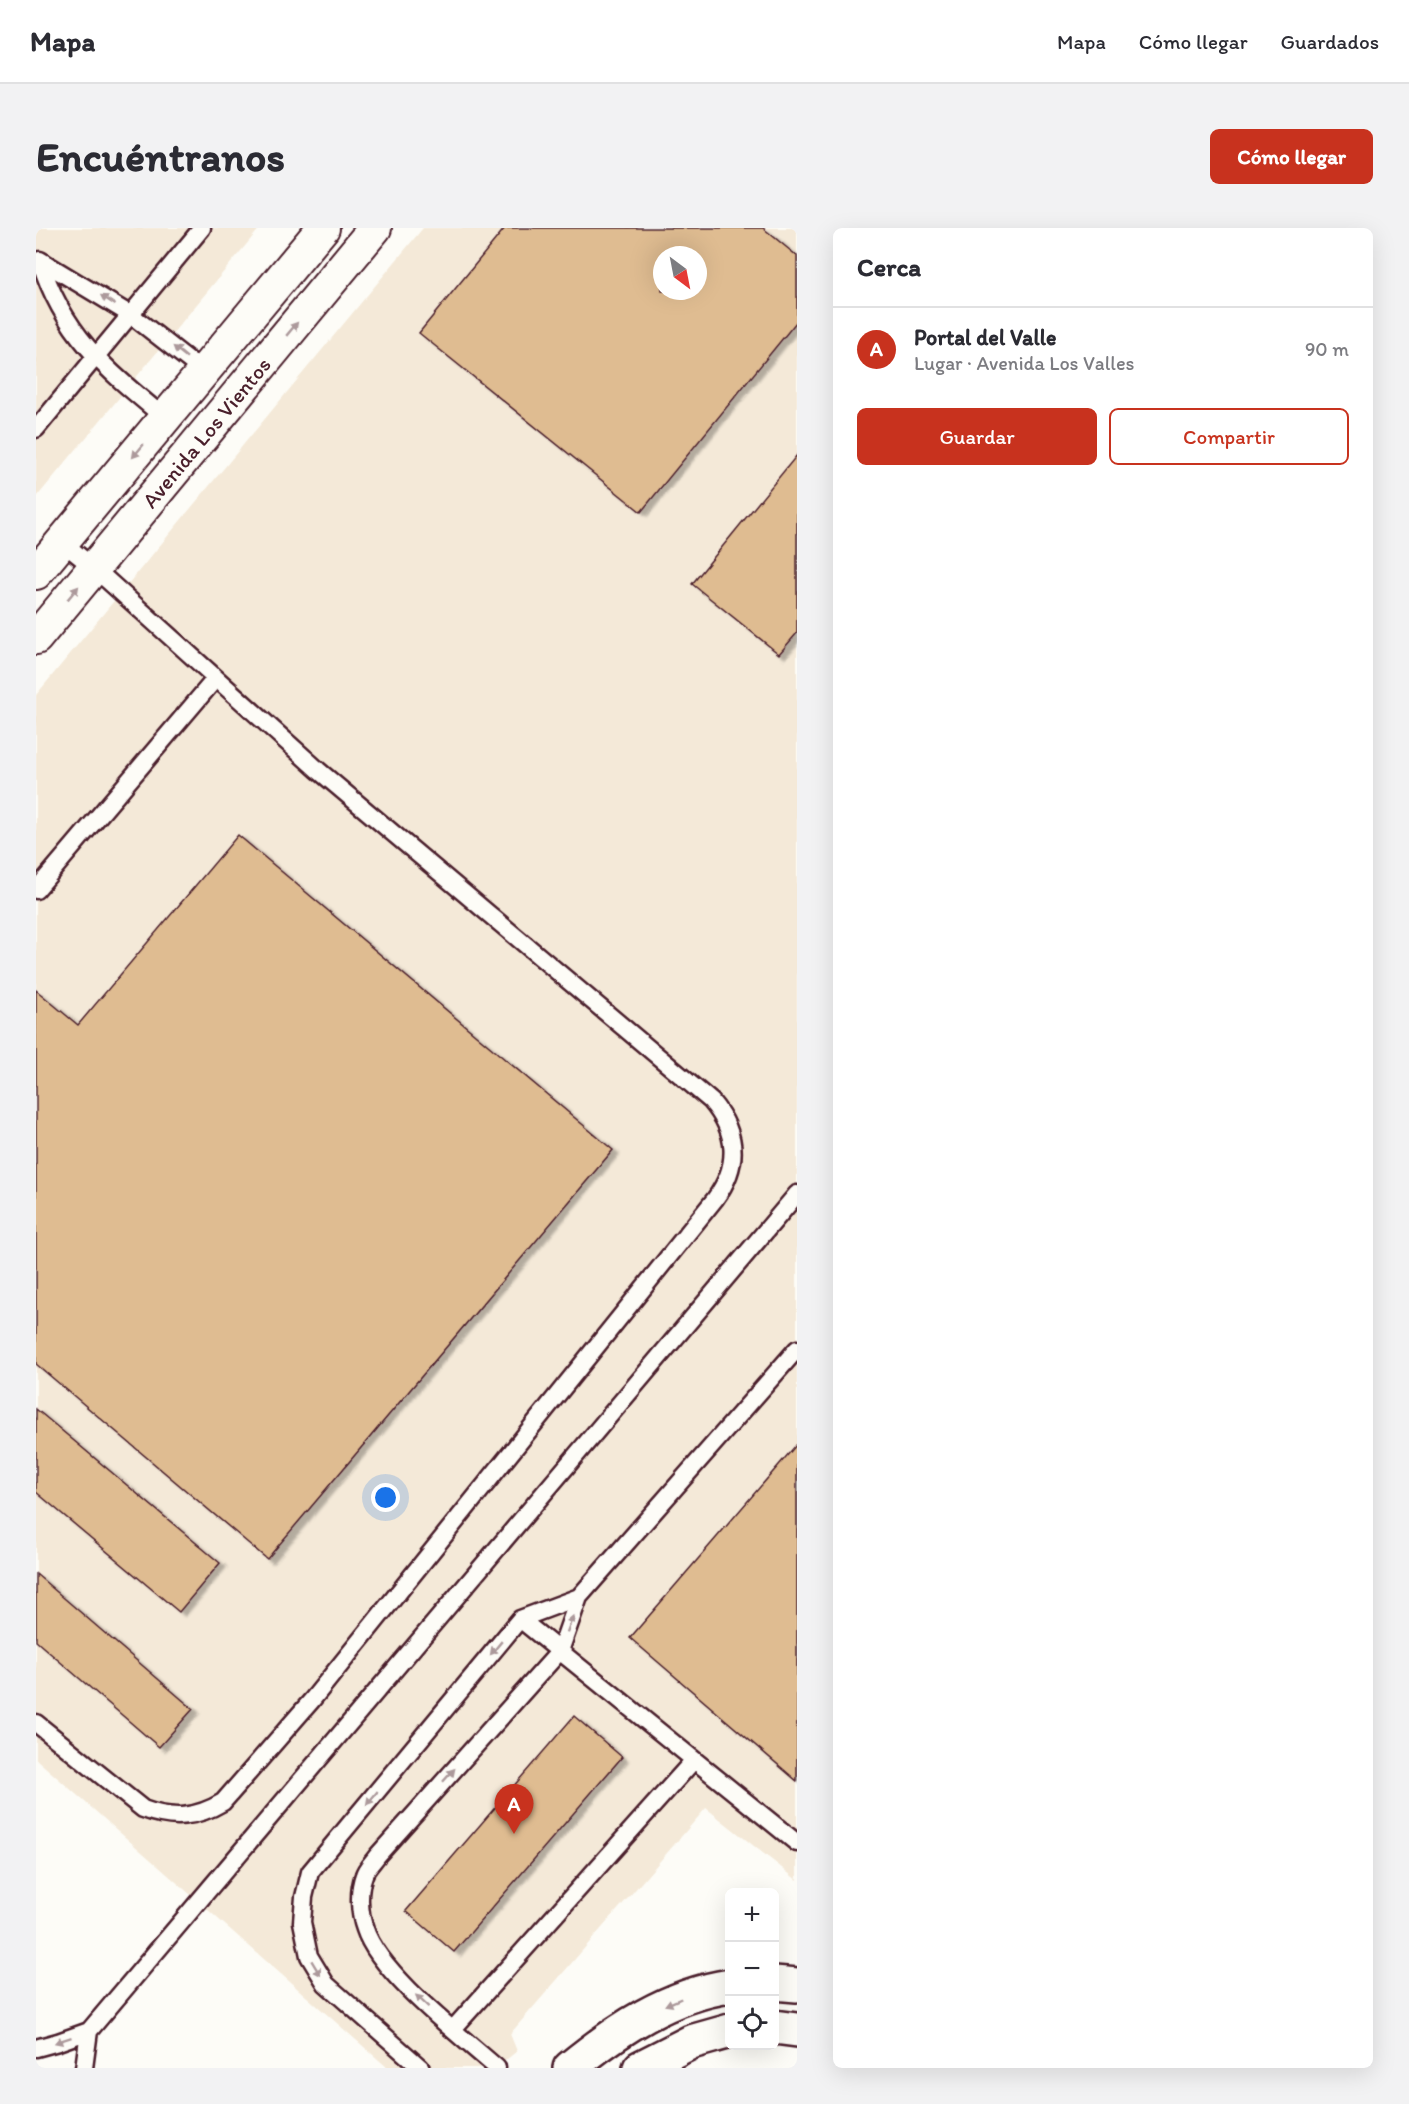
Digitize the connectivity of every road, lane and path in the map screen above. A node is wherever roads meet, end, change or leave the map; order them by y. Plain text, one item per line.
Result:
1 (202, 228) edge
2 (323, 228) edge
3 (375, 228) edge
4 (38, 258) edge
5 (130, 315) junction
6 (96, 357) junction
7 (204, 372) junction
8 (165, 418) junction
9 (36, 429) edge
10 (62, 542) junction
11 (94, 568) junction
12 (36, 573) edge
13 (36, 638) edge
14 (216, 678) junction
15 (36, 890) edge
16 (797, 1194) edge
17 (797, 1349) edge
18 (579, 1597) junction
19 (520, 1619) junction
20 (560, 1651) junction
21 (36, 1723) edge
22 (694, 1760) junction
23 (797, 1843) edge
24 (779, 1983) edge
25 (797, 1985) edge
26 (725, 1987) edge
27 (779, 2028) edge
28 (453, 2029) junction
29 (797, 2030) edge
30 (89, 2031) junction
31 (725, 2032) edge
32 (36, 2048) edge
33 (84, 2068) edge
34 (421, 2068) edge
35 (497, 2068) edge
36 (570, 2068) edge
37 (640, 2068) edge

1 - 5 lane
2 - 7 street, Avenida Los Vientos
11 -> 3 street, Avenida Los Vientos
5 -> 4 lane
4 - 6 lane
5 - 6 lane
7 -> 5 lane
6 - 8 lane
6 - 9 lane
7 - 8 street, Avenida Los Vientos
8 -> 10 street, Avenida Los Vientos
10 - 11 lane
10 - 12 street, Avenida Los Vientos
13 -> 11 street, Avenida Los Vientos
11 - 14 lane
14 - 15 lane
14 - 21 lane
16 - 30 lane
17 - 18 lane
18 - 19 lane
20 -> 18 lane
19 - 20 lane
19 -> 34 lane
20 - 22 lane
28 -> 20 lane
22 - 23 lane
22 - 28 lane
24 - 25 street
26 -> 36 street
27 - 29 street
28 - 35 lane
30 -> 32 lane
30 - 33 lane
31 - 37 street

